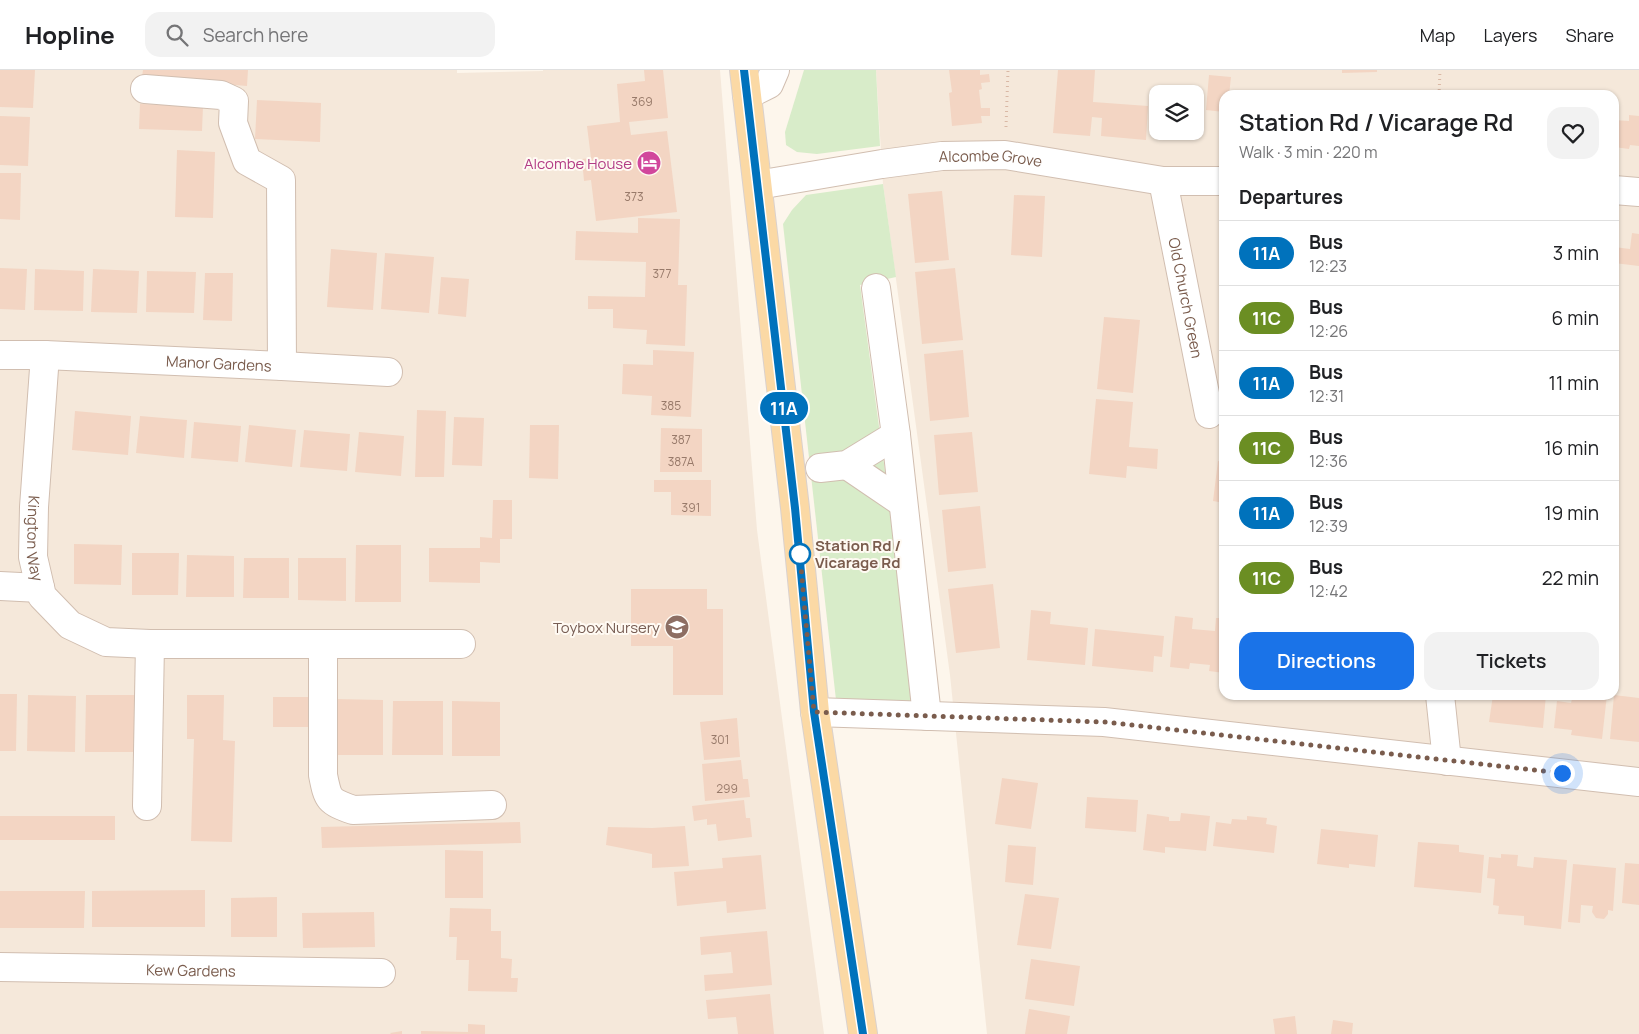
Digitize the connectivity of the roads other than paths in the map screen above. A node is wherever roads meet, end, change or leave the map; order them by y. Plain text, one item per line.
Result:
1 (775, 70) edge
2 (746, 83) edge
3 (145, 89) dead end
4 (1163, 181) junction
5 (1219, 181) edge
6 (758, 185) junction
7 (1619, 190) edge
8 (1639, 192) edge
9 (876, 288) dead end
10 (0, 355) edge
11 (45, 355) junction
12 (282, 366) junction
13 (388, 372) dead end
14 (1209, 414) dead end
15 (896, 435) junction
16 (847, 465) junction
17 (820, 468) dead end
18 (903, 503) junction
19 (0, 586) edge
20 (40, 588) junction
21 (150, 644) junction
22 (323, 644) junction
23 (461, 644) dead end
24 (1441, 700) edge
25 (814, 712) junction
26 (927, 716) junction
27 (1447, 761) junction
28 (1639, 782) edge
29 (492, 805) dead end
30 (147, 806) dead end
31 (0, 967) edge
32 (382, 973) dead end
33 (863, 1034) edge

1 - 2 street
2 - 6 main road
3 - 12 street, Manor Gardens
4 - 5 street, Alcombe Grove
4 - 6 street, Alcombe Grove
4 - 14 street, Old Church Green
6 - 25 main road
7 - 8 street
9 - 15 street
10 - 11 street, Manor Gardens
11 - 12 street, Manor Gardens
11 - 20 street, Kington Way
12 - 13 street
15 - 16 street
15 - 18 street
16 - 17 street
16 - 18 street
18 - 26 street
19 - 20 street
20 - 21 street, Kington Way
21 - 22 street, Kington Way
21 - 30 street
22 - 23 street, Kington Way
22 - 29 street
24 - 27 street
25 - 26 street
25 - 33 main road
26 - 27 street
27 - 28 street
31 - 32 street, Kew Gardens

